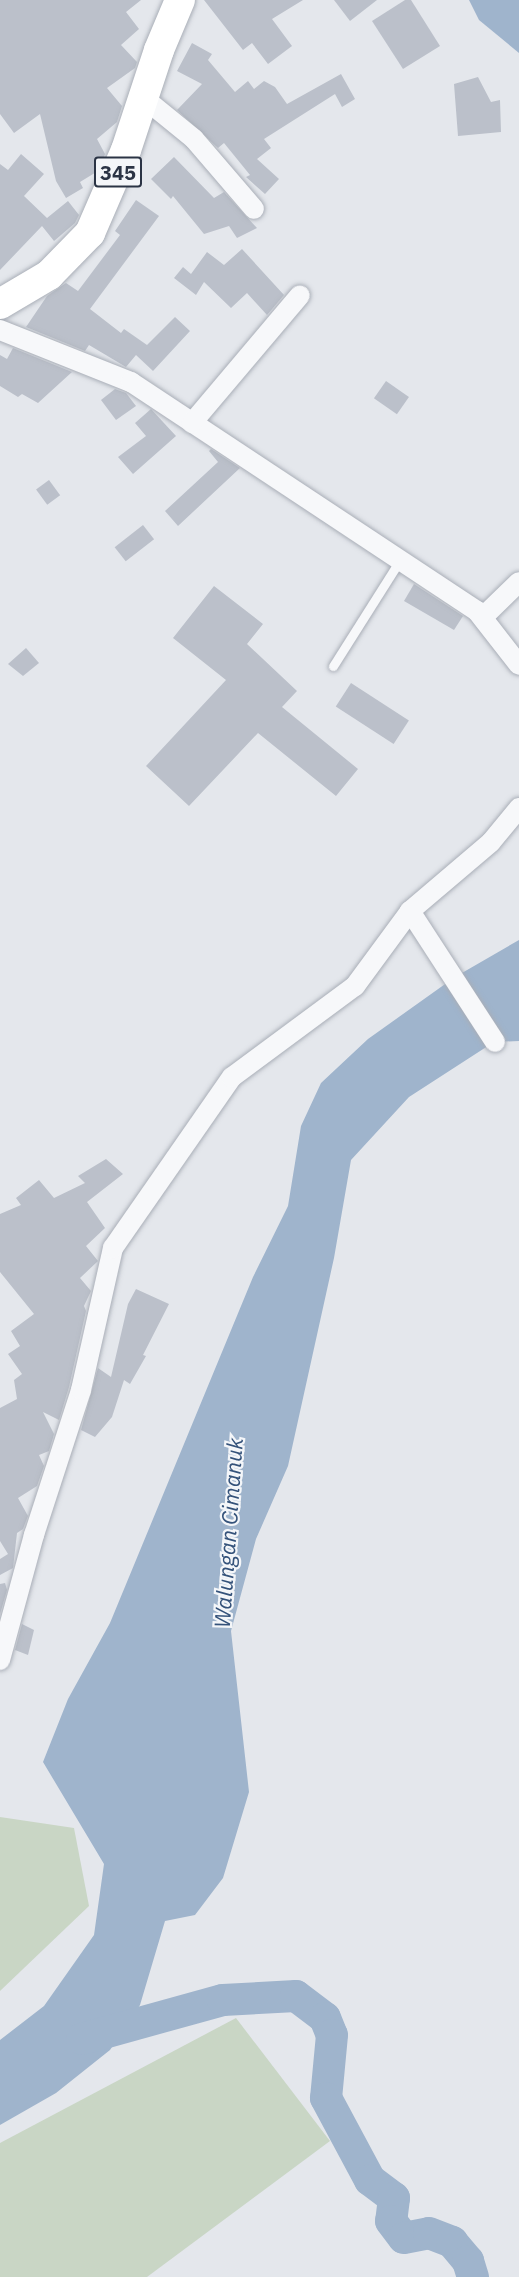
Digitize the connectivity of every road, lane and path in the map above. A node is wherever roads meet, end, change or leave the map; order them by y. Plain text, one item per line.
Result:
1 (180, 0) edge
2 (145, 99) junction
3 (254, 209) dead end
4 (300, 295) dead end
5 (0, 303) edge
6 (0, 330) edge
7 (192, 423) junction
8 (400, 560) junction
9 (519, 582) edge
10 (483, 617) junction
11 (519, 665) edge
12 (333, 666) dead end
13 (519, 808) edge
14 (410, 911) junction
15 (495, 1042) dead end
16 (0, 1660) edge

1 - 2 main road, 345
2 - 3 street
2 - 5 main road, 345
4 - 7 street
6 - 7 street
7 - 8 street
8 - 10 street
8 - 12 lane
9 - 10 street
10 - 11 street
13 - 14 street
14 - 15 street
14 - 16 street

